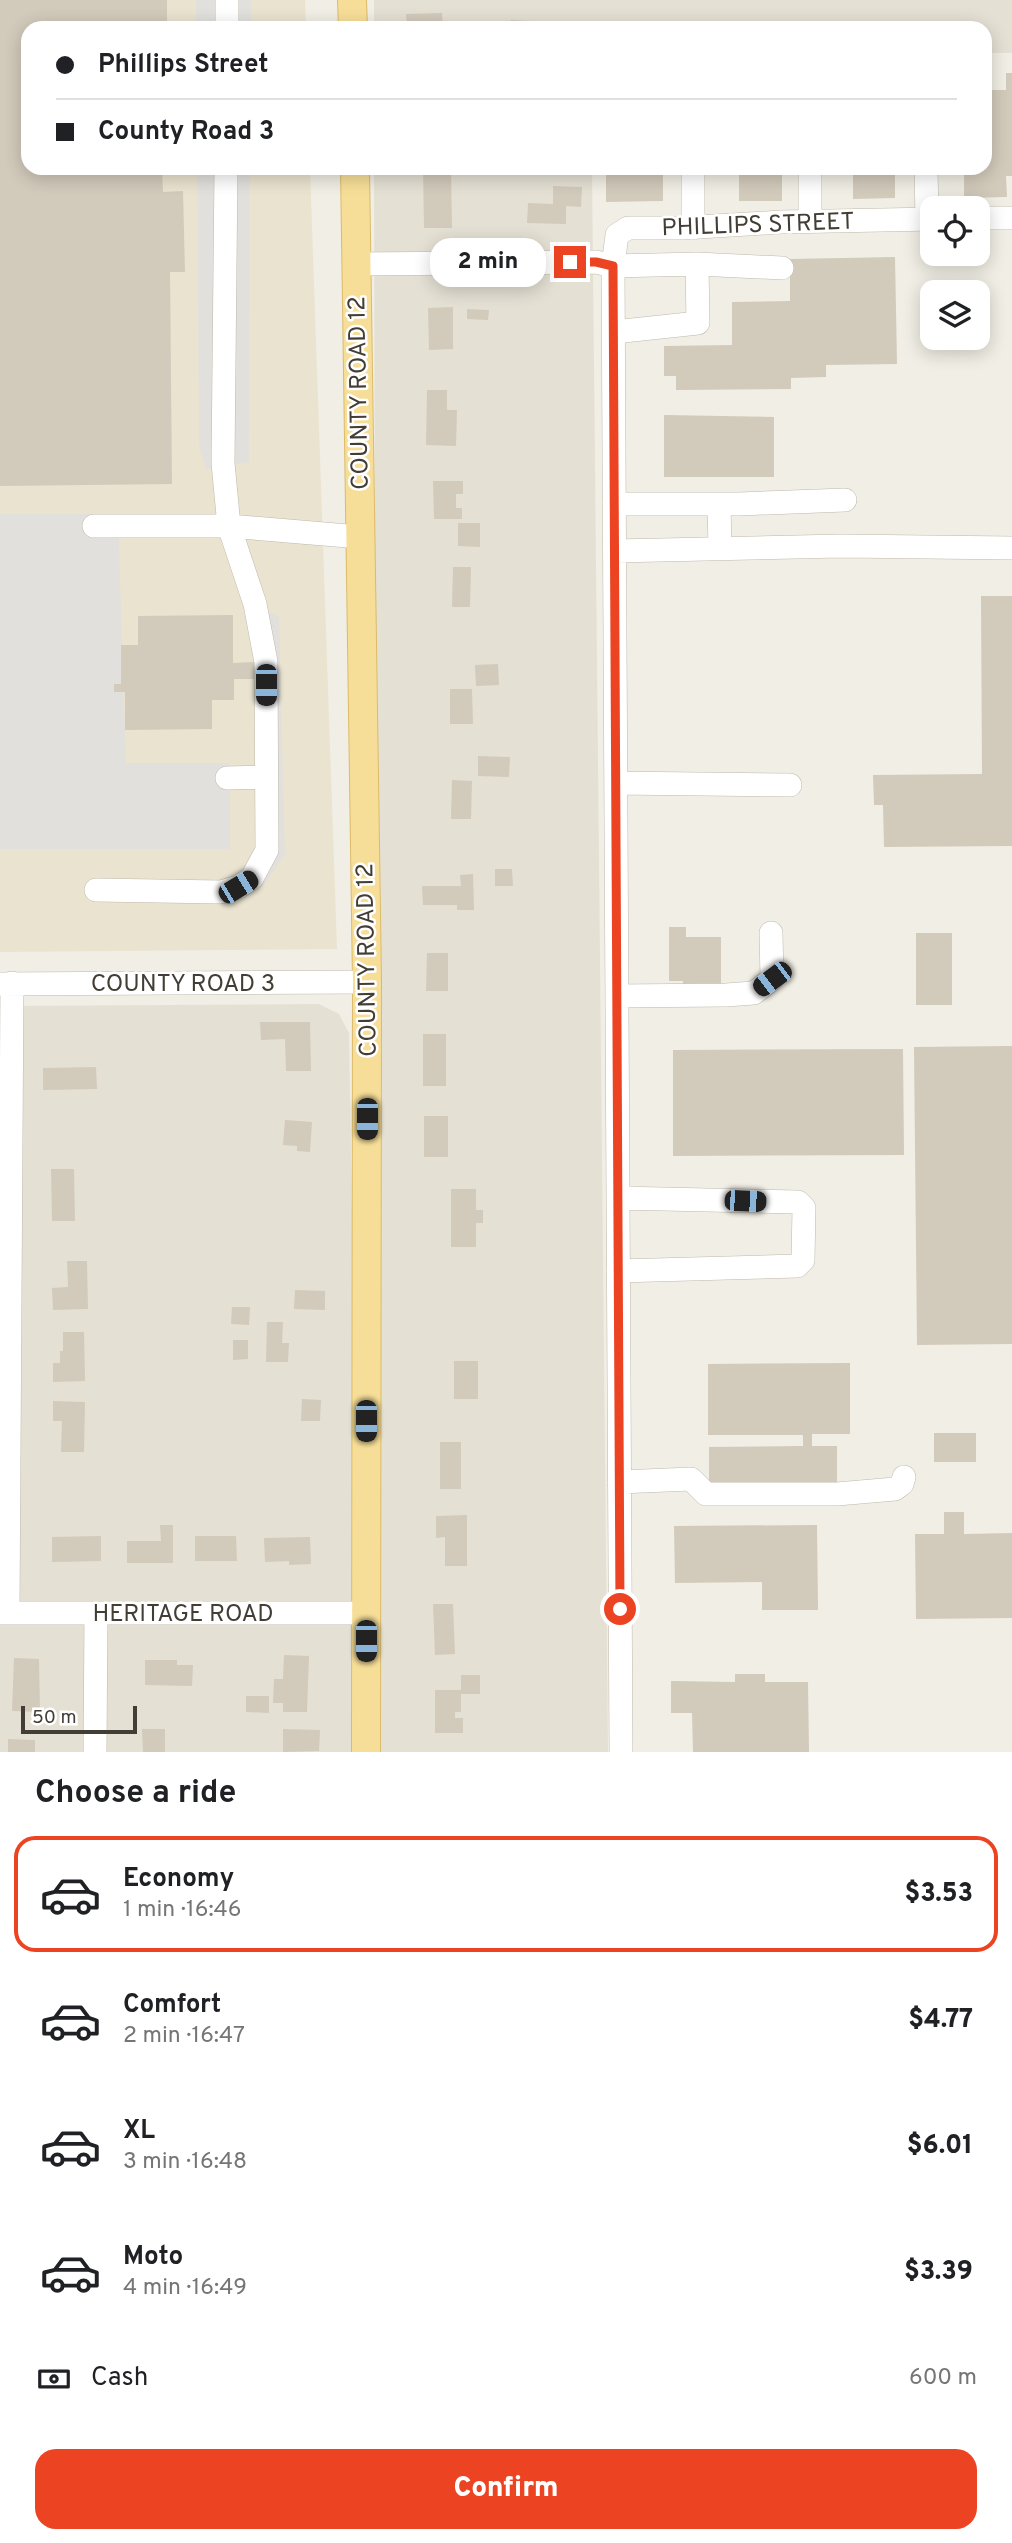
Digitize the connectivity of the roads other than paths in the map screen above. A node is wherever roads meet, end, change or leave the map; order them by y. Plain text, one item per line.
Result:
1 (227, 0) edge
2 (352, 0) edge
3 (227, 21) edge
4 (353, 21) edge
5 (226, 175) edge
6 (355, 175) edge
7 (693, 175) edge
8 (810, 175) edge
9 (927, 175) edge
10 (928, 196) edge
11 (990, 218) edge
12 (1012, 218) edge
13 (920, 219) edge
14 (810, 221) junction
15 (693, 228) junction
16 (356, 264) junction
17 (605, 264) junction
18 (697, 264) junction
19 (782, 268) dead end
20 (614, 332) junction
21 (845, 500) dead end
22 (614, 504) junction
23 (719, 504) junction
24 (94, 526) dead end
25 (229, 526) junction
26 (360, 537) junction
27 (720, 548) junction
28 (1012, 548) edge
29 (615, 551) junction
30 (267, 777) junction
31 (227, 778) dead end
32 (616, 783) junction
33 (790, 785) dead end
34 (96, 890) dead end
35 (771, 933) dead end
36 (367, 982) junction
37 (6, 984) edge
38 (617, 996) junction
39 (618, 1198) junction
40 (618, 1271) junction
41 (904, 1477) dead end
42 (619, 1482) junction
43 (4, 1613) edge
44 (366, 1613) junction
45 (96, 1614) junction
46 (94, 1752) edge
47 (366, 1752) edge
48 (621, 1752) edge

1 - 3 street
2 - 4 main road
5 - 25 street
6 - 16 main road, COUNTY ROAD 12
7 - 15 street
8 - 14 street
9 - 10 street
11 - 12 street
13 - 14 street, PHILLIPS STREET
14 - 15 street, PHILLIPS STREET
15 - 17 street, PHILLIPS STREET
16 - 17 street
16 - 26 main road, COUNTY ROAD 12
17 - 18 street
17 - 20 street, PHILLIPS STREET
18 - 19 street
18 - 20 street
20 - 22 street, PHILLIPS STREET
21 - 23 street
22 - 23 street
22 - 29 street, PHILLIPS STREET
23 - 27 street
24 - 25 street
25 - 26 street
25 - 30 street
26 - 36 main road, COUNTY ROAD 12
27 - 28 street
27 - 29 street
29 - 32 street, PHILLIPS STREET
30 - 31 street
30 - 34 street
32 - 33 street
32 - 38 street, PHILLIPS STREET
35 - 38 street
36 - 37 street, COUNTY ROAD 3
36 - 44 main road, COUNTY ROAD 12
37 - 43 street
38 - 39 street, PHILLIPS STREET
39 - 40 street, PHILLIPS STREET
39 - 40 street
40 - 42 street, PHILLIPS STREET
41 - 42 street
42 - 48 street, PHILLIPS STREET
43 - 45 street, HERITAGE ROAD
44 - 45 street, HERITAGE ROAD
44 - 47 main road, COUNTY ROAD 12
45 - 46 street

